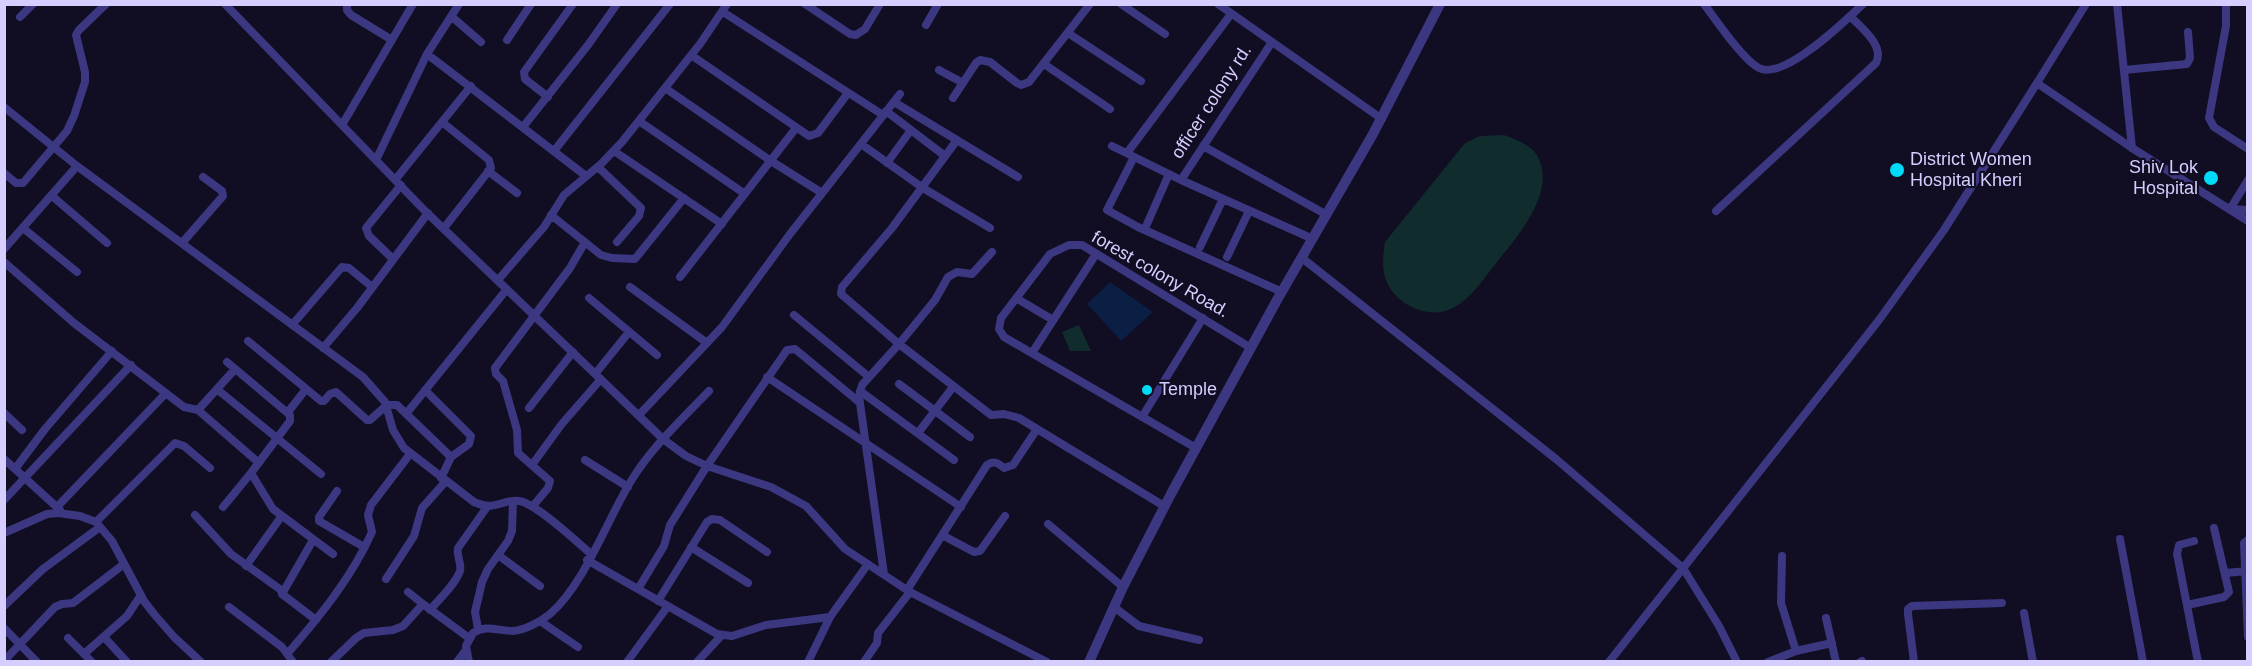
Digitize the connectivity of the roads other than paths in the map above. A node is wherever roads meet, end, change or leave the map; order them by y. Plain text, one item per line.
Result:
1 (33, 4) edge
2 (106, 4) edge
3 (347, 4) edge
4 (413, 4) edge
5 (459, 4) edge
6 (531, 4) edge
7 (573, 4) edge
8 (617, 4) edge
9 (670, 4) edge
10 (805, 4) edge
11 (880, 4) edge
12 (938, 4) edge
13 (1090, 4) edge
14 (1121, 4) edge
15 (1218, 4) edge
16 (1440, 4) edge
17 (1704, 4) edge
18 (1863, 4) edge
19 (2086, 4) edge
20 (2116, 4) edge
21 (2226, 4) edge
22 (231, 7) edge
23 (725, 8) edge
24 (1231, 14) junction
25 (451, 16) junction
26 (1850, 16) junction
27 (20, 17) dead end
28 (926, 25) dead end
29 (2188, 32) dead end
30 (1068, 33) junction
31 (1165, 34) dead end
32 (393, 39) junction
33 (507, 40) dead end
34 (481, 42) dead end
35 (1272, 42) junction
36 (427, 54) junction
37 (691, 55) junction
38 (1044, 64) junction
39 (939, 70) dead end
40 (2124, 70) junction
41 (1141, 81) dead end
42 (963, 83) junction
43 (2037, 83) junction
44 (471, 86) junction
45 (665, 88) junction
46 (848, 93) junction
47 (900, 94) dead end
48 (548, 97) junction
49 (953, 98) dead end
50 (894, 102) junction
51 (4, 107) edge
52 (1110, 109) dead end
53 (885, 113) junction
54 (1382, 119) junction
55 (639, 121) junction
56 (442, 122) junction
57 (342, 125) junction
58 (523, 128) junction
59 (796, 128) junction
60 (911, 130) junction
61 (957, 140) junction
62 (861, 144) junction
63 (1112, 146) dead end
64 (1203, 146) junction
65 (54, 148) junction
66 (2132, 148) junction
67 (2247, 149) edge
68 (554, 151) junction
69 (614, 151) junction
70 (1130, 155) junction
71 (945, 156) junction
72 (376, 160) junction
73 (771, 161) junction
74 (887, 163) junction
75 (77, 166) junction
76 (598, 167) junction
77 (488, 171) junction
78 (4, 173) edge
79 (1168, 174) junction
80 (586, 176) junction
81 (203, 177) dead end
82 (1018, 177) dead end
83 (1181, 180) junction
84 (2247, 180) edge
85 (398, 183) junction
86 (923, 189) junction
87 (517, 193) dead end
88 (822, 193) junction
89 (745, 194) junction
90 (52, 196) junction
91 (684, 198) junction
92 (1223, 199) junction
93 (2230, 209) junction
94 (2247, 210) edge
95 (1249, 211) junction
96 (1716, 212) dead end
97 (428, 213) junction
98 (551, 215) junction
99 (1327, 215) junction
100 (2247, 221) edge
101 (722, 224) junction
102 (1147, 224) dead end
103 (23, 228) junction
104 (444, 228) junction
105 (990, 228) dead end
106 (1312, 239) junction
107 (585, 242) junction
108 (617, 242) dead end
109 (107, 243) dead end
110 (182, 243) junction
111 (1200, 247) dead end
112 (4, 249) edge
113 (992, 252) dead end
114 (1096, 254) junction
115 (1227, 257) dead end
116 (1302, 258) junction
117 (393, 259) junction
118 (4, 262) edge
119 (77, 272) dead end
120 (680, 277) dead end
121 (498, 280) junction
122 (372, 287) junction
123 (630, 287) dead end
124 (507, 289) junction
125 (1282, 292) junction
126 (589, 298) dead end
127 (1016, 298) junction
128 (795, 315) dead end
129 (535, 316) junction
130 (1203, 318) junction
131 (1053, 320) junction
132 (292, 325) junction
133 (629, 332) junction
134 (248, 341) dead end
135 (707, 343) junction
136 (899, 344) junction
137 (323, 348) junction
138 (1251, 348) junction
139 (112, 351) junction
140 (573, 352) junction
141 (1032, 353) junction
142 (657, 355) dead end
143 (227, 362) dead end
144 (131, 365) junction
145 (235, 369) junction
146 (598, 377) junction
147 (767, 377) junction
148 (869, 377) junction
149 (899, 384) dead end
150 (953, 387) junction
151 (306, 389) junction
152 (218, 390) junction
153 (425, 390) junction
154 (709, 391) dead end
155 (860, 391) junction
156 (166, 393) junction
157 (859, 402) junction
158 (387, 405) junction
159 (529, 408) dead end
160 (198, 410) junction
161 (935, 411) junction
162 (288, 412) junction
163 (4, 413) edge
164 (406, 414) junction
165 (639, 415) junction
166 (1142, 417) junction
167 (1037, 429) junction
168 (22, 430) dead end
169 (918, 433) junction
170 (970, 437) dead end
171 (276, 439) junction
172 (663, 439) junction
173 (864, 442) junction
174 (1196, 448) junction
175 (410, 454) junction
176 (451, 457) junction
177 (4, 459) edge
178 (585, 460) dead end
179 (954, 460) dead end
180 (259, 463) junction
181 (532, 465) junction
182 (706, 466) junction
183 (210, 468) dead end
184 (15, 469) junction
185 (251, 473) junction
186 (321, 474) dead end
187 (25, 478) junction
188 (443, 479) junction
189 (628, 487) junction
190 (338, 491) dead end
191 (4, 500) edge
192 (513, 501) junction
193 (532, 506) junction
194 (1164, 506) junction
195 (57, 507) junction
196 (223, 507) dead end
197 (487, 507) junction
198 (961, 507) junction
199 (65, 514) junction
200 (195, 515) dead end
201 (1005, 516) dead end
202 (281, 517) junction
203 (1048, 524) dead end
204 (98, 525) junction
205 (2214, 528) dead end
206 (4, 533) edge
207 (942, 535) junction
208 (2120, 539) dead end
209 (313, 540) junction
210 (2247, 540) edge
211 (2194, 541) dead end
212 (364, 547) junction
213 (691, 547) junction
214 (767, 552) dead end
215 (333, 554) dead end
216 (498, 555) junction
217 (1782, 556) dead end
218 (589, 557) junction
219 (124, 564) junction
220 (868, 564) junction
221 (246, 566) junction
222 (1683, 568) junction
223 (2246, 571) edge
224 (2225, 573) junction
225 (884, 574) junction
226 (386, 579) dead end
227 (748, 583) dead end
228 (540, 586) dead end
229 (1123, 587) junction
230 (638, 589) junction
231 (909, 591) junction
232 (408, 592) dead end
233 (282, 594) junction
234 (141, 595) junction
235 (658, 600) junction
236 (2002, 603) dead end
237 (2187, 604) junction
238 (4, 606) edge
239 (668, 606) junction
240 (229, 607) dead end
241 (427, 607) junction
242 (1114, 607) junction
243 (2024, 613) dead end
244 (830, 617) junction
245 (1826, 618) dead end
246 (316, 620) junction
247 (540, 621) junction
248 (4, 628) edge
249 (478, 629) junction
250 (721, 636) junction
251 (104, 637) junction
252 (2247, 637) edge
253 (68, 638) dead end
254 (469, 638) junction
255 (1199, 640) dead end
256 (1832, 643) junction
257 (21, 644) junction
258 (578, 646) dead end
259 (466, 650) junction
260 (1796, 651) junction
261 (84, 654) junction
262 (291, 658) edge
263 (4, 661) edge
264 (37, 662) edge
265 (92, 662) edge
266 (127, 662) edge
267 (201, 662) edge
268 (331, 662) edge
269 (457, 662) edge
270 (469, 662) edge
271 (627, 662) edge
272 (697, 662) edge
273 (808, 662) edge
274 (864, 662) edge
275 (1047, 662) edge
276 (1089, 662) edge
277 (1609, 662) edge
278 (1737, 662) edge
279 (1768, 662) edge
280 (1836, 662) edge
281 (1914, 662) edge
282 (2033, 662) edge
283 (2143, 662) edge
284 (2198, 662) edge

1 - 27 street
2 - 65 street
3 - 32 street
4 - 32 street
5 - 25 street
6 - 33 street
7 - 48 street
8 - 48 street
9 - 68 street
10 - 11 street
12 - 28 street
13 - 30 street
14 - 31 street
15 - 24 street
16 - 54 street
17 - 26 street
18 - 26 street
19 - 43 street
20 - 40 street
21 - 67 street
22 - 57 street
23 - 37 street
23 - 46 street
24 - 35 street
24 - 70 street
25 - 34 street
25 - 36 street
26 - 96 street
29 - 40 street
30 - 38 street
30 - 41 street
32 - 57 street
35 - 54 street
35 - 64 street, officer colony rd.
36 - 44 street
36 - 72 street
37 - 45 street
37 - 59 street
38 - 42 street
38 - 52 street
39 - 42 street
40 - 66 street
42 - 49 street
43 - 66 street
43 - 222 street
44 - 56 street
44 - 58 street
45 - 55 street
45 - 73 street
46 - 53 street
46 - 59 street
47 - 50 street
48 - 58 street
50 - 53 street
50 - 61 street
51 - 65 street
53 - 60 street
53 - 62 street
54 - 99 street
55 - 69 street
55 - 89 street
56 - 77 street
56 - 85 street
57 - 72 street
58 - 68 street
59 - 73 street
60 - 71 street
60 - 74 street
61 - 71 street
61 - 82 street
62 - 74 street
62 - 88 street
63 - 70 street
64 - 83 street, officer colony rd.
64 - 99 street
65 - 75 street
65 - 78 street
66 - 93 street
68 - 80 street
69 - 76 street
69 - 91 street
70 - 79 street
70 - 125 street
71 - 86 street
72 - 85 street
73 - 88 street
73 - 89 street
74 - 86 street
75 - 90 street
75 - 110 street
76 - 80 street
76 - 108 street
77 - 87 street
77 - 104 street
79 - 83 street
79 - 102 street
80 - 98 street
81 - 110 street
83 - 92 street, officer colony rd.
84 - 93 street
85 - 97 street
85 - 117 street
86 - 105 street
86 - 136 street
88 - 135 street
89 - 101 street
90 - 103 street
90 - 109 street
91 - 101 street
91 - 107 street
92 - 95 street, officer colony rd.
92 - 111 street
93 - 94 street
93 - 100 street
95 - 106 street, officer colony rd.
95 - 115 street
97 - 104 street
97 - 117 street
98 - 107 street
98 - 121 street
99 - 106 street
101 - 120 street
103 - 112 street
103 - 119 street
104 - 121 street
106 - 116 street
107 - 129 street
110 - 132 street
113 - 136 street
114 - 127 street, forest colony Road.
114 - 130 street, forest colony Road.
114 - 131 street
116 - 125 street
116 - 222 street
117 - 122 street
118 - 139 street
121 - 124 street
122 - 132 street
122 - 137 street
123 - 135 street
124 - 129 street
124 - 153 street
125 - 138 street
126 - 133 street
127 - 131 street
127 - 141 street, forest colony Road.
128 - 148 street
129 - 140 street
129 - 181 street
130 - 138 street, forest colony Road.
130 - 166 street
131 - 141 street
132 - 137 street
133 - 142 street
133 - 146 street
134 - 151 street
135 - 165 street
136 - 148 street
136 - 150 street
137 - 158 street
138 - 174 street
139 - 144 street
139 - 184 street
140 - 146 street
140 - 159 street
141 - 166 street, forest colony Road.
143 - 145 street
144 - 156 street
144 - 187 street
145 - 152 street
145 - 162 street
146 - 165 street
146 - 181 street
147 - 157 street
147 - 173 street
147 - 182 street
148 - 155 street
149 - 161 street
150 - 161 street
150 - 167 street
151 - 158 street
151 - 162 street
152 - 160 street
152 - 171 street
153 - 164 street
153 - 176 street
154 - 172 street
155 - 157 street
155 - 169 street
156 - 160 street
156 - 195 street
157 - 173 street
158 - 164 street
158 - 175 street
160 - 180 street
161 - 169 street
161 - 170 street
162 - 171 street
163 - 168 street
164 - 176 street
165 - 172 street
166 - 174 street, forest colony Road.
167 - 194 street
167 - 198 street
169 - 179 street
171 - 180 street
171 - 186 street
172 - 182 street
172 - 189 street
173 - 198 street
173 - 225 street
174 - 194 street
175 - 188 street
175 - 212 street
176 - 188 street
177 - 184 street
178 - 189 street
180 - 185 street
181 - 193 street
182 - 220 street
182 - 230 street
183 - 204 street
184 - 187 street
185 - 196 street
185 - 202 street
187 - 191 street
187 - 195 street
188 - 197 street
188 - 226 street
189 - 218 street
190 - 212 street
192 - 193 street
192 - 197 street
192 - 216 street
193 - 218 street
194 - 229 street
195 - 199 street
197 - 241 street
198 - 207 street
199 - 204 street
199 - 206 street
200 - 221 street
201 - 207 street
202 - 209 street
202 - 221 street
203 - 229 street
204 - 219 street
204 - 238 street
205 - 224 street
207 - 231 street
208 - 283 street
209 - 215 street
209 - 233 street
210 - 223 street
211 - 237 street
212 - 246 street
213 - 214 street
213 - 227 street
213 - 235 street
216 - 228 street
216 - 249 street
217 - 260 street
218 - 230 street
218 - 247 street
219 - 234 street
219 - 257 street
220 - 225 street
220 - 244 street
221 - 233 street
222 - 277 street
222 - 278 street
223 - 224 street
223 - 252 street
224 - 237 street
225 - 231 street
229 - 242 street
230 - 235 street
231 - 274 street
231 - 275 street
232 - 241 street
233 - 246 street
234 - 251 street
234 - 267 street
235 - 239 street
236 - 281 street
237 - 284 street
239 - 250 street
239 - 271 street
240 - 262 street
241 - 254 street
241 - 268 street
242 - 255 street
242 - 276 street
243 - 282 street
244 - 250 street
244 - 273 street
245 - 256 street
246 - 262 street
247 - 249 street
247 - 258 street
248 - 257 street
249 - 254 street
250 - 272 street
251 - 261 street
251 - 266 street
253 - 261 street
254 - 259 street
256 - 260 street
256 - 280 street
257 - 263 street
257 - 264 street
259 - 269 street
259 - 270 street
260 - 279 street
261 - 265 street

